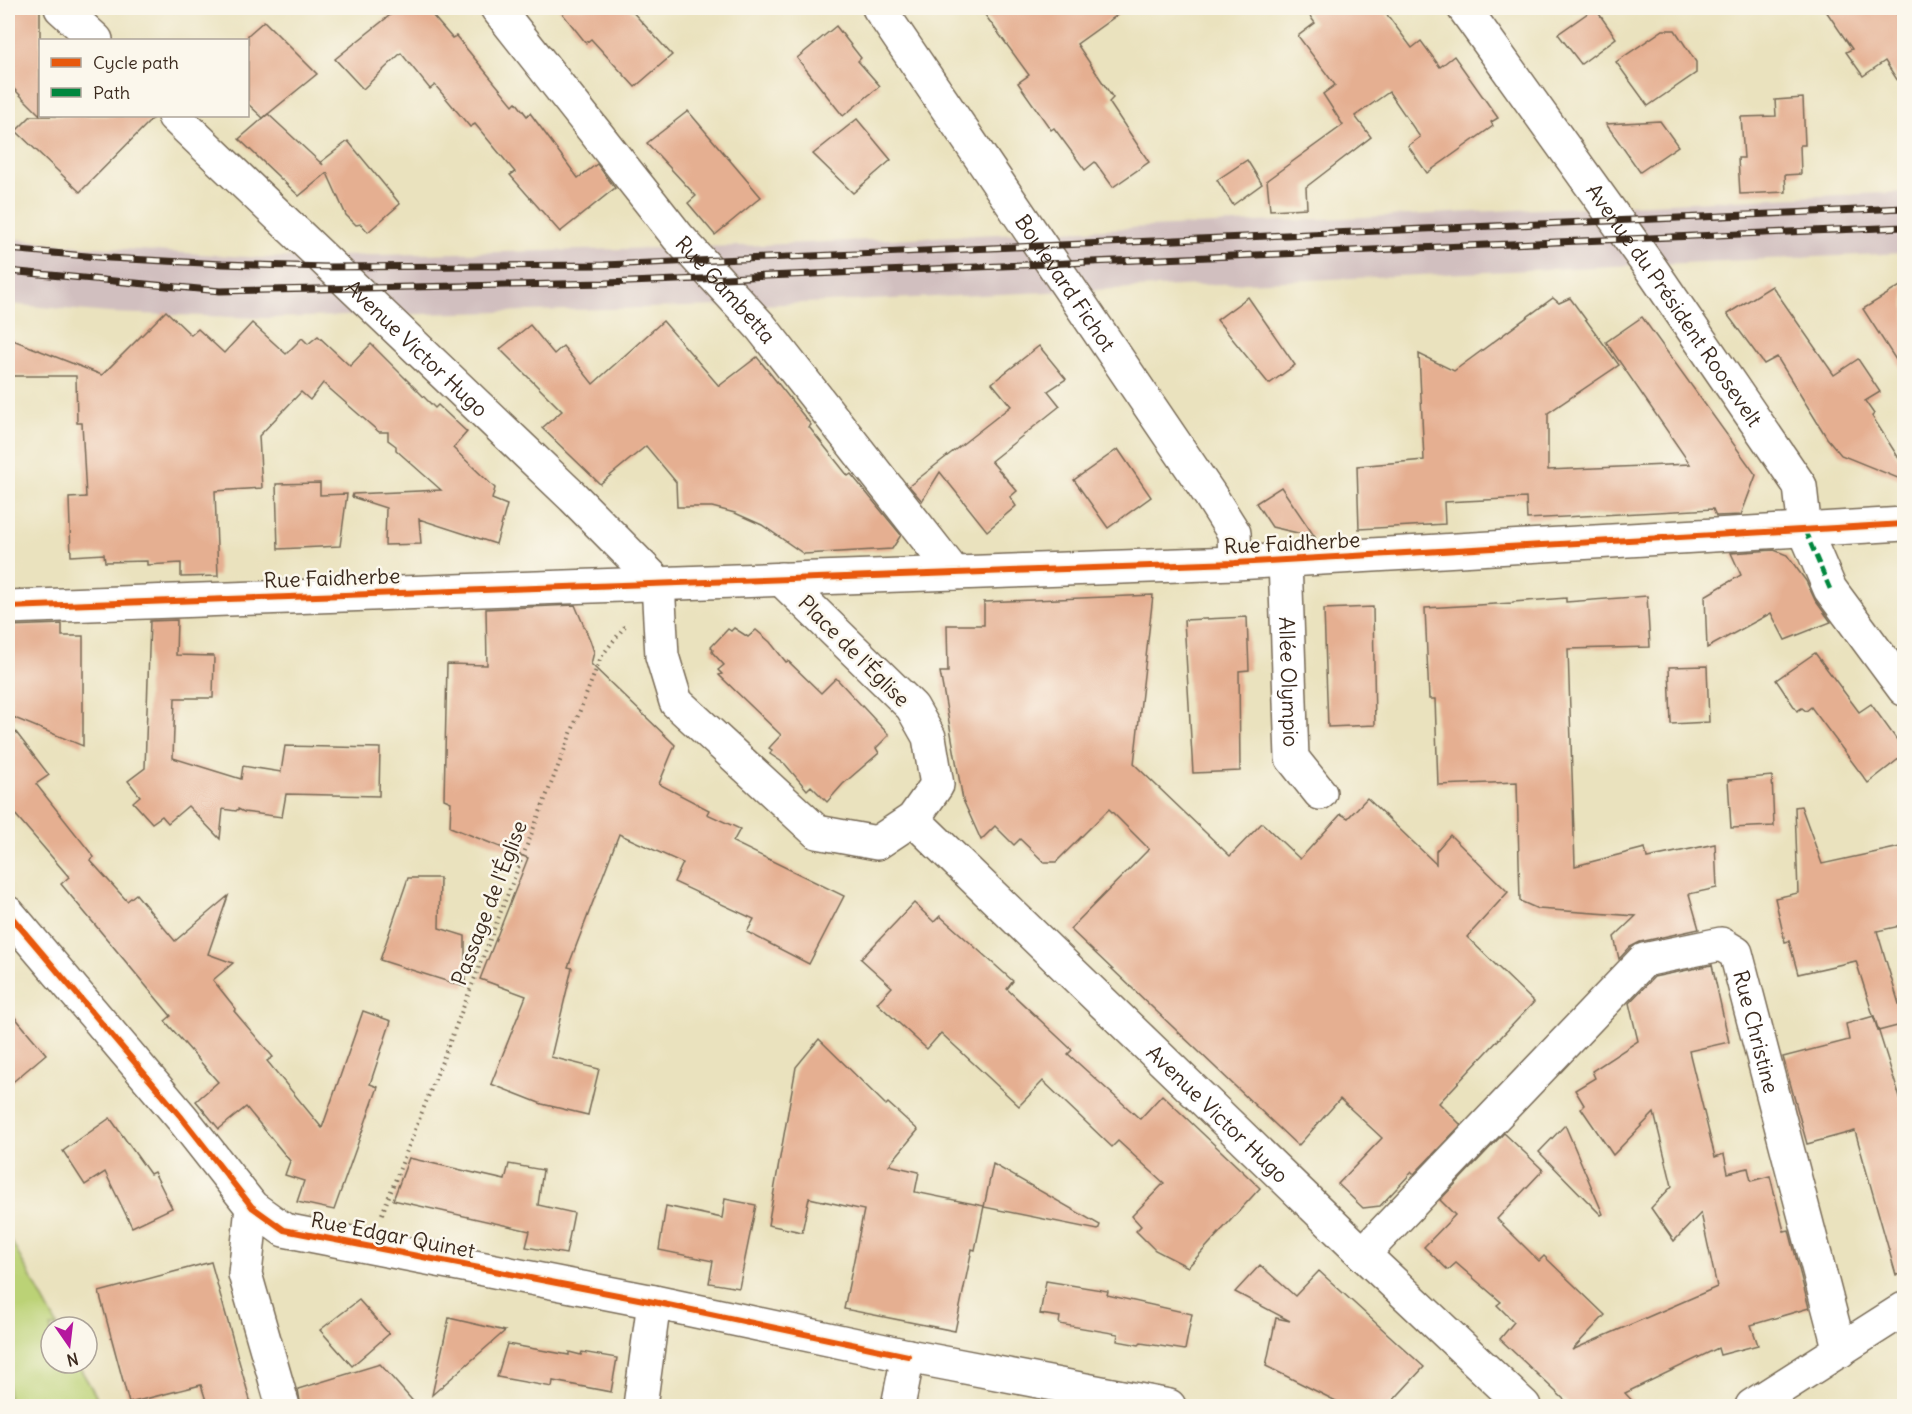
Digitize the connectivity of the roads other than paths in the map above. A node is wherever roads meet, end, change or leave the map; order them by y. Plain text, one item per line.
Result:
1 (61, 8) edge
2 (497, 8) edge
3 (879, 8) edge
4 (1464, 8) edge
5 (95, 39) edge
6 (175, 117) edge
7 (1905, 524) edge
8 (1805, 531) junction
9 (1285, 560) junction
10 (1235, 563) junction
11 (954, 573) junction
12 (781, 579) junction
13 (658, 583) junction
14 (8, 607) edge
15 (1905, 689) edge
16 (1320, 793) dead end
17 (913, 819) junction
18 (8, 913) edge
19 (252, 1207) junction
20 (1363, 1254) junction
21 (654, 1302) junction
22 (1905, 1309) edge
23 (1840, 1351) junction
24 (908, 1356) junction
25 (283, 1407) edge
26 (640, 1407) edge
27 (898, 1407) edge
28 (1169, 1407) edge
29 (1524, 1407) edge
30 (1752, 1407) edge

1 - 5 street
2 - 11 street, Rue Gambetta
3 - 10 street, Boulevard Fichot
4 - 8 street, Avenue du Président Roosevelt
6 - 13 street, Avenue Victor Hugo
7 - 8 street
8 - 9 street, Rue Faidherbe
8 - 15 street, Avenue du Président Roosevelt
9 - 10 street, Rue Faidherbe
9 - 16 street, Allée Olympio
10 - 11 street, Rue Faidherbe
11 - 12 street, Rue Faidherbe
12 - 13 street, Place de l'Église
12 - 17 street, Place de l'Église
13 - 14 street, Rue Faidherbe
13 - 17 street, Place de l'Église
17 - 20 street, Avenue Victor Hugo
18 - 19 street, Rue Edgar Quinet
19 - 21 street, Rue Edgar Quinet
19 - 25 street
20 - 23 street, Rue Christine
20 - 29 street, Avenue Victor Hugo
21 - 24 street, Rue Edgar Quinet
21 - 26 street
22 - 23 street
23 - 30 street
24 - 27 street
24 - 28 street, Rue Edgar Quinet

